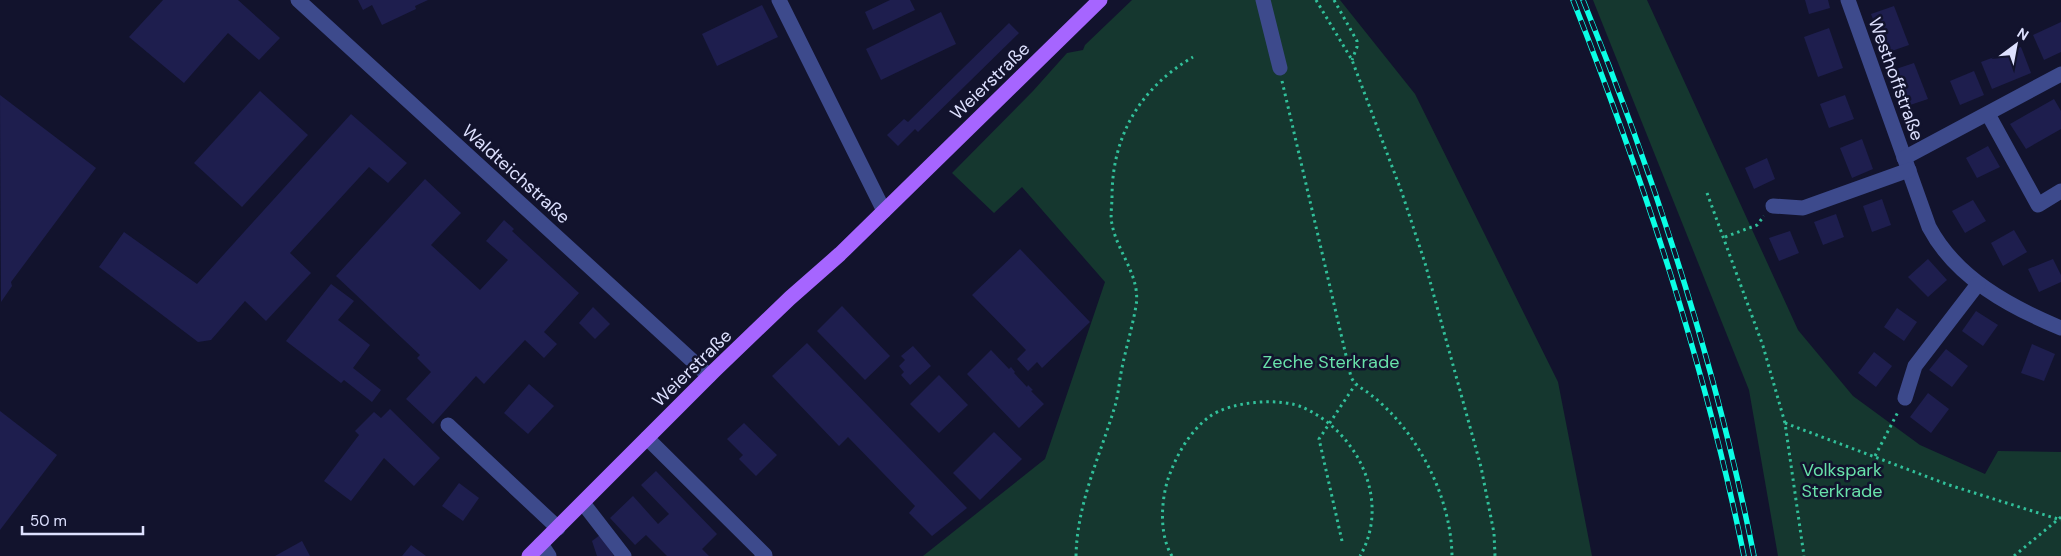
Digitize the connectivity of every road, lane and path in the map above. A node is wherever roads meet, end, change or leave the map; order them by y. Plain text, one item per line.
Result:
1 (298, 0) edge
2 (780, 0) edge
3 (1100, 0) edge
4 (1263, 0) edge
5 (1316, 0) edge
6 (1334, 0) edge
7 (1848, 0) edge
8 (1193, 57) dead end
9 (1352, 60) junction
10 (1280, 68) joint
11 (2061, 74) edge
12 (1988, 114) junction
13 (1907, 164) junction
14 (2061, 191) edge
15 (1707, 193) dead end
16 (1773, 206) joint
17 (884, 211) junction
18 (1725, 237) junction
19 (1978, 284) junction
20 (2061, 328) edge
21 (709, 376) junction
22 (1355, 385) junction
23 (1905, 398) joint
24 (1330, 423) junction
25 (1785, 423) junction
26 (448, 425) dead end
27 (647, 438) junction
28 (1874, 456) junction
29 (583, 503) junction
30 (2061, 519) edge
31 (558, 528) junction
32 (1342, 541) dead end
33 (545, 550) edge
34 (529, 556) edge
35 (624, 556) edge
36 (762, 556) edge
37 (1076, 556) edge
38 (1172, 556) edge
39 (1360, 556) edge
40 (1452, 556) edge
41 (1495, 556) edge
42 (1804, 556) edge
43 (2014, 556) edge

1 - 21 street, Waldteichstraße
2 - 17 street
3 - 17 main road, Weierstraße
4 - 10 street
5 - 9 path
6 - 9 path
7 - 13 street, Westhoffstraße
8 - 37 path
9 - 41 path
10 - 22 path
11 - 12 street
12 - 13 street
12 - 14 street
13 - 16 street
13 - 19 street, Westhoffstraße
15 - 18 path
16 - 18 path
17 - 21 main road, Weierstraße
18 - 25 path
19 - 20 street, Westhoffstraße
19 - 23 street
21 - 27 main road, Weierstraße
22 - 24 path
22 - 40 path
23 - 28 path
24 - 32 path
24 - 38 path
24 - 39 path
25 - 28 path
25 - 42 path
26 - 31 street
27 - 29 main road, Weierstraße
27 - 36 street
28 - 30 path
29 - 31 main road, Weierstraße
29 - 35 street
30 - 43 path
31 - 33 main road, Weierstraße
33 - 34 main road, Weierstraße

